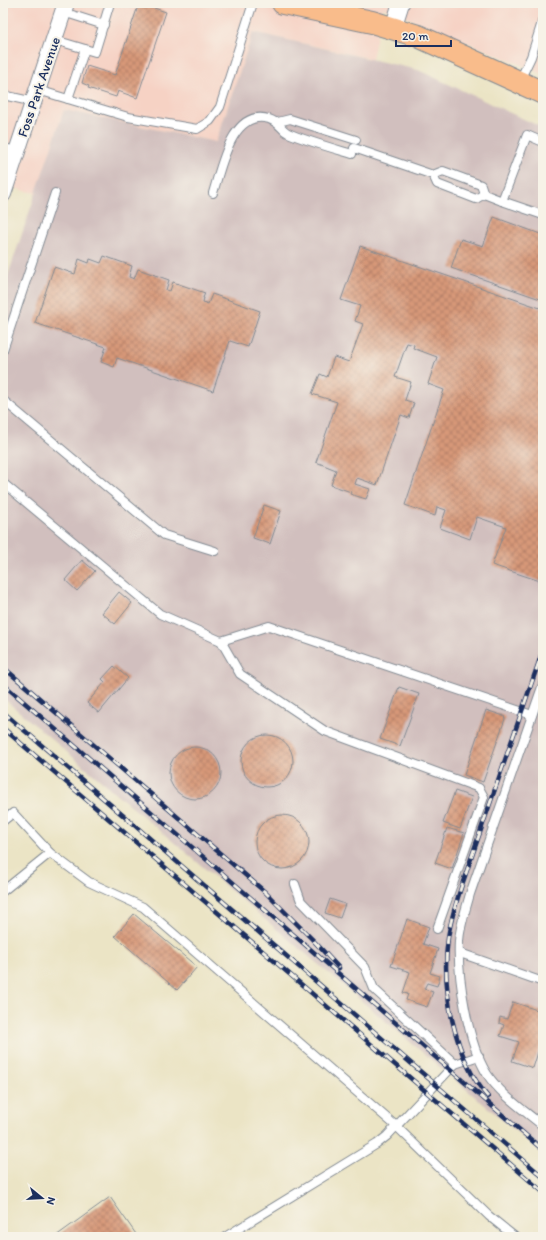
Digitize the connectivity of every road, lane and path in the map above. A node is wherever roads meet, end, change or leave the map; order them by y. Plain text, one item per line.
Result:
1 (110, 3) edge
2 (253, 3) edge
3 (286, 3) edge
4 (401, 3) edge
5 (65, 8) edge
6 (352, 10) edge
7 (543, 19) edge
8 (104, 24) junction
9 (393, 28) junction
10 (55, 40) junction
11 (85, 49) junction
12 (519, 82) junction
13 (543, 93) edge
14 (3, 95) edge
15 (36, 96) junction
16 (68, 99) junction
17 (278, 122) junction
18 (543, 142) edge
19 (354, 147) junction
20 (10, 150) edge
21 (432, 176) junction
22 (55, 193) dead end
23 (213, 193) dead end
24 (3, 194) edge
25 (484, 194) junction
26 (502, 201) junction
27 (543, 215) edge
28 (3, 350) edge
29 (3, 400) edge
30 (3, 484) edge
31 (215, 551) dead end
32 (221, 641) junction
33 (543, 684) edge
34 (532, 715) junction
35 (3, 821) edge
36 (50, 853) junction
37 (295, 884) dead end
38 (3, 891) edge
39 (438, 928) dead end
40 (460, 953) junction
41 (543, 982) edge
42 (479, 1056) junction
43 (455, 1064) junction
44 (396, 1126) junction
45 (543, 1126) edge
46 (225, 1237) edge
47 (515, 1237) edge

1 - 8 lane
2 - 16 lane
3 - 6 highway
4 - 9 street
5 - 8 lane
5 - 10 street, Foss Park Avenue
6 - 9 highway
7 - 12 lane
8 - 11 lane
9 - 12 highway
10 - 11 lane
10 - 15 street, Foss Park Avenue
11 - 16 lane
12 - 13 highway
14 - 15 lane
15 - 16 lane
15 - 20 street, Foss Park Avenue
17 - 19 lane
17 - 19 lane
17 - 23 lane
18 - 26 lane
19 - 21 lane
20 - 24 street, Foss Park Avenue
21 - 25 lane
21 - 25 lane
22 - 28 lane
25 - 26 lane
26 - 27 lane
29 - 31 lane
30 - 32 lane
32 - 34 lane
32 - 39 lane
33 - 34 lane
34 - 40 lane
35 - 36 lane
36 - 38 lane
36 - 44 lane
37 - 43 lane
40 - 41 lane
40 - 42 lane
42 - 43 lane
42 - 45 lane
43 - 44 lane
44 - 46 lane
44 - 47 lane

